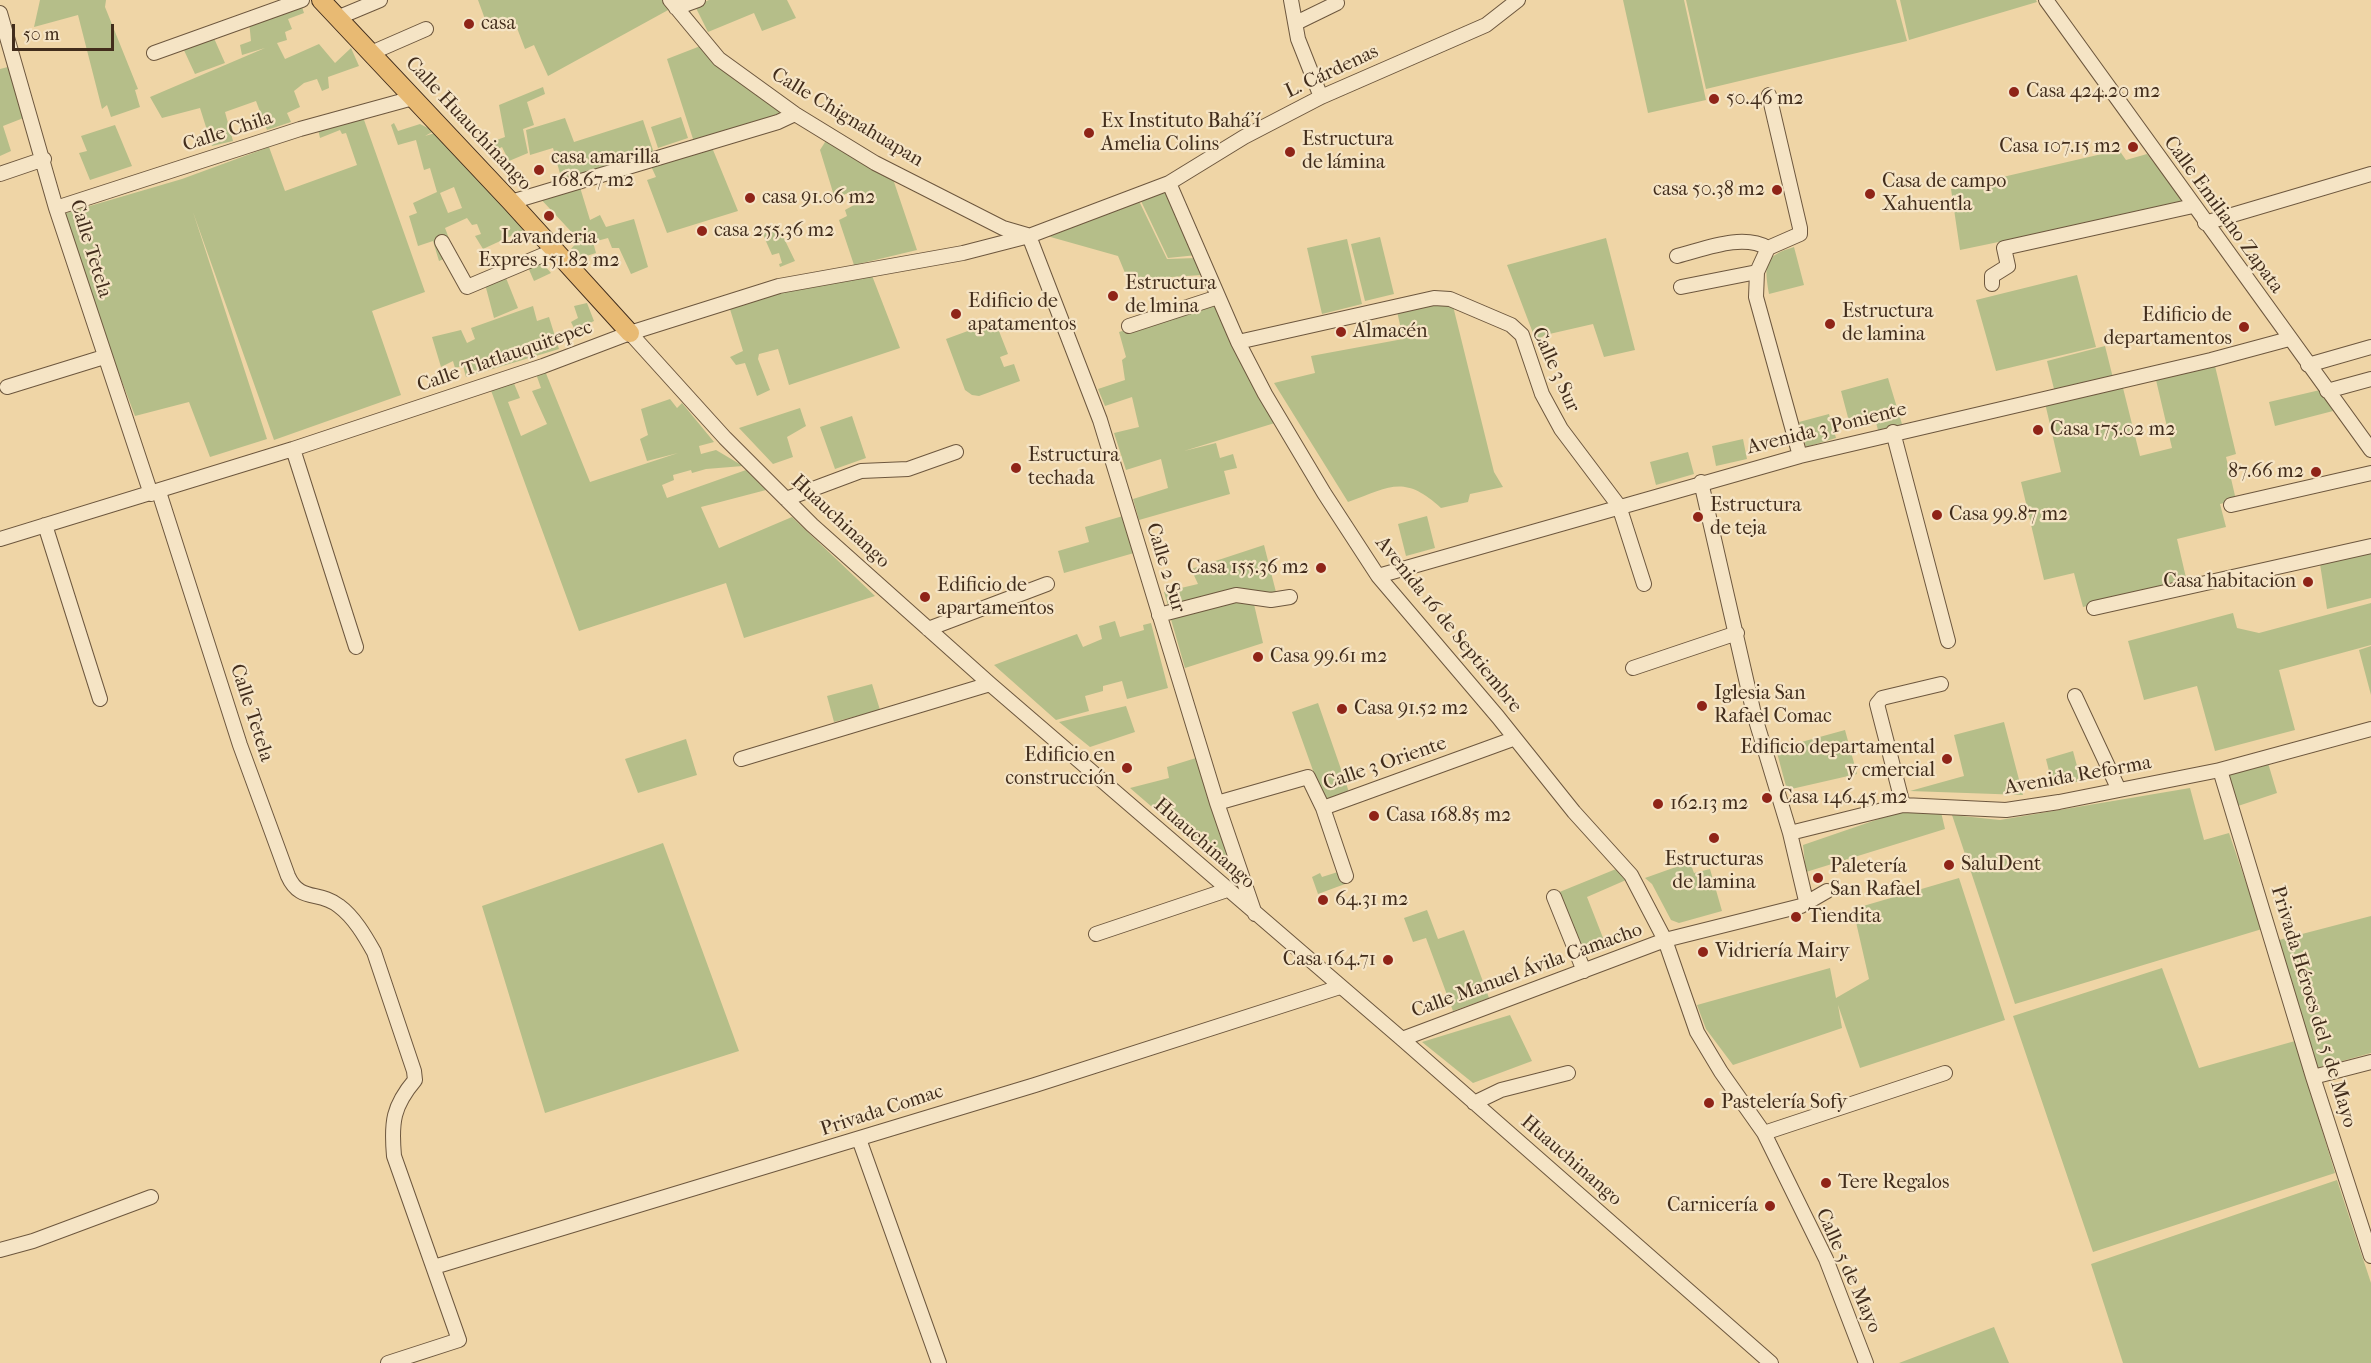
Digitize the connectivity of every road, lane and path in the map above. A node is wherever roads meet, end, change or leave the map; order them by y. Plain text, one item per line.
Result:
1 (302, 0) edge
2 (321, 0) edge
3 (380, 0) edge
4 (698, 0) edge
5 (1291, 0) edge
6 (2046, 0) edge
7 (1514, 1) edge
8 (1337, 3) dead end
9 (673, 4) edge
10 (0, 13) edge
11 (337, 18) junction
12 (1296, 23) junction
13 (426, 29) dead end
14 (154, 53) dead end
15 (371, 53) junction
16 (1769, 95) dead end
17 (1321, 97) junction
18 (413, 98) junction
19 (795, 114) junction
20 (44, 159) junction
21 (0, 174) edge
22 (2371, 174) edge
23 (1169, 183) junction
24 (511, 202) junction
25 (2193, 206) junction
26 (56, 208) junction
27 (2205, 223) junction
28 (1029, 236) junction
29 (442, 242) dead end
30 (1768, 248) junction
31 (555, 250) junction
32 (1677, 256) dead end
33 (1757, 272) junction
34 (1992, 284) dead end
35 (1681, 287) dead end
36 (1218, 297) junction
37 (1129, 326) dead end
38 (630, 333) junction
39 (2289, 339) junction
40 (1238, 342) junction
41 (2371, 346) edge
42 (104, 357) junction
43 (2308, 364) junction
44 (2371, 379) edge
45 (7, 387) dead end
46 (2327, 391) junction
47 (1893, 432) junction
48 (293, 449) junction
49 (2371, 450) edge
50 (956, 452) dead end
51 (1800, 456) junction
52 (2371, 473) edge
53 (1701, 482) junction
54 (154, 493) junction
55 (786, 499) junction
56 (2231, 505) dead end
57 (1619, 506) junction
58 (45, 525) junction
59 (0, 539) edge
60 (2371, 546) edge
61 (1378, 576) junction
62 (1047, 584) dead end
63 (1644, 584) dead end
64 (1290, 597) dead end
65 (2094, 608) dead end
66 (1158, 615) junction
67 (928, 628) junction
68 (1737, 633) junction
69 (1948, 641) dead end
70 (356, 647) dead end
71 (1633, 668) dead end
72 (990, 684) junction
73 (1941, 684) dead end
74 (2075, 696) dead end
75 (99, 699) dead end
76 (2371, 729) edge
77 (1513, 739) junction
78 (741, 759) dead end
79 (2220, 770) junction
80 (2119, 790) junction
81 (1217, 803) junction
82 (1903, 805) junction
83 (1323, 808) junction
84 (1790, 833) junction
85 (1346, 876) dead end
86 (1227, 890) junction
87 (1827, 891) dead end
88 (1554, 897) dead end
89 (1806, 901) junction
90 (1255, 914) junction
91 (1096, 934) dead end
92 (1665, 940) junction
93 (1584, 971) junction
94 (1340, 987) junction
95 (1402, 1039) junction
96 (2371, 1062) edge
97 (1568, 1073) dead end
98 (1945, 1073) dead end
99 (2313, 1077) junction
100 (1474, 1103) junction
101 (1764, 1133) junction
102 (859, 1139) junction
103 (152, 1197) dead end
104 (0, 1250) edge
105 (2371, 1256) edge
106 (434, 1267) junction
107 (388, 1363) edge
108 (939, 1363) edge
109 (1771, 1363) edge
110 (1866, 1363) edge

1 - 14 street
2 - 11 main road, Calle Huauchinango
3 - 11 street
4 - 9 street
5 - 12 street
6 - 25 street, Calle Emiliano Zapata
7 - 17 street, L. Cárdenas
8 - 12 street
9 - 19 street, Calle Chignahuapan
10 - 20 street, Calle Tetela
11 - 15 main road, Calle Huauchinango
12 - 17 street
13 - 15 street
15 - 18 main road, Calle Huauchinango
16 - 30 street
17 - 23 street, L. Cárdenas
18 - 24 main road, Calle Huauchinango
18 - 26 street, Calle Chila
19 - 24 street
19 - 28 street, Calle Chignahuapan
20 - 21 street
20 - 26 street, Calle Tetela
22 - 27 street
23 - 28 street, L. Cárdenas
23 - 36 street, Avenida 16 de Septiembre
24 - 31 main road, Calle Huauchinango
25 - 27 street, Calle Emiliano Zapata
25 - 34 street
26 - 42 street, Calle Tetela
27 - 39 street, Calle Emiliano Zapata
28 - 38 street, Calle Tlatlauquitepec
28 - 66 street, Calle 2 Sur
29 - 31 street
30 - 32 street
30 - 33 street
31 - 38 main road, Calle Huauchinango
33 - 35 street
33 - 51 street
36 - 37 street
36 - 40 street, Avenida 16 de Septiembre
38 - 48 street, Calle Tlatlauquitepec
38 - 55 street, Huauchinango
39 - 43 street, Calle Emiliano Zapata
39 - 47 street, Avenida 3 Poniente
40 - 57 street, Calle 3 Sur
40 - 61 street, Avenida 16 de Septiembre
41 - 43 street
42 - 45 street
42 - 54 street, Calle Tetela
43 - 46 street, Calle Emiliano Zapata
44 - 46 street
46 - 49 street, Calle Emiliano Zapata
47 - 51 street, Avenida 3 Poniente
47 - 69 street
48 - 54 street, Calle Tlatlauquitepec
48 - 70 street
50 - 55 street
51 - 53 street, Avenida 3 Poniente
52 - 56 street
53 - 57 street, Avenida 3 Poniente
53 - 68 street
54 - 58 street, Calle Tlatlauquitepec
54 - 106 street, Calle Tetela
55 - 67 street, Huauchinango
57 - 61 street, Avenida 3 Poniente
57 - 63 street, Calle 3 Sur
58 - 59 street, Calle Tlatlauquitepec
58 - 75 street
60 - 65 street
61 - 77 street, Avenida 16 de Septiembre
62 - 67 street
64 - 66 street
66 - 81 street, Calle 2 Sur
67 - 72 street, Huauchinango
68 - 71 street
68 - 84 street
72 - 78 street
72 - 86 street, Huauchinango
73 - 82 street
74 - 80 street
76 - 79 street, Avenida Reforma
77 - 83 street, Calle 3 Oriente
77 - 92 street, Avenida 16 de Septiembre
79 - 80 street, Avenida Reforma
79 - 99 street, Privada Héroes del 5 de Mayo
80 - 82 street, Avenida Reforma
81 - 83 street, Calle 3 Oriente
81 - 90 street, Calle 2 Sur
82 - 84 street, Avenida Reforma
83 - 85 street
84 - 89 street
86 - 90 street, Huauchinango
86 - 91 street
87 - 89 street
88 - 93 street
89 - 92 street
90 - 94 street, Huauchinango
92 - 93 street, Calle Manuel Ávila Camacho
92 - 101 street, Calle 5 de Mayo
93 - 95 street, Calle Manuel Ávila Camacho
94 - 95 street, Huauchinango
94 - 102 street, Privada Comac
95 - 100 street, Huauchinango
96 - 99 street
97 - 100 street
98 - 101 street
99 - 105 street, Privada Héroes del 5 de Mayo
100 - 109 street, Huauchinango
101 - 110 street, Calle 5 de Mayo
102 - 106 street, Privada Comac
102 - 108 street
103 - 104 street
106 - 107 street

